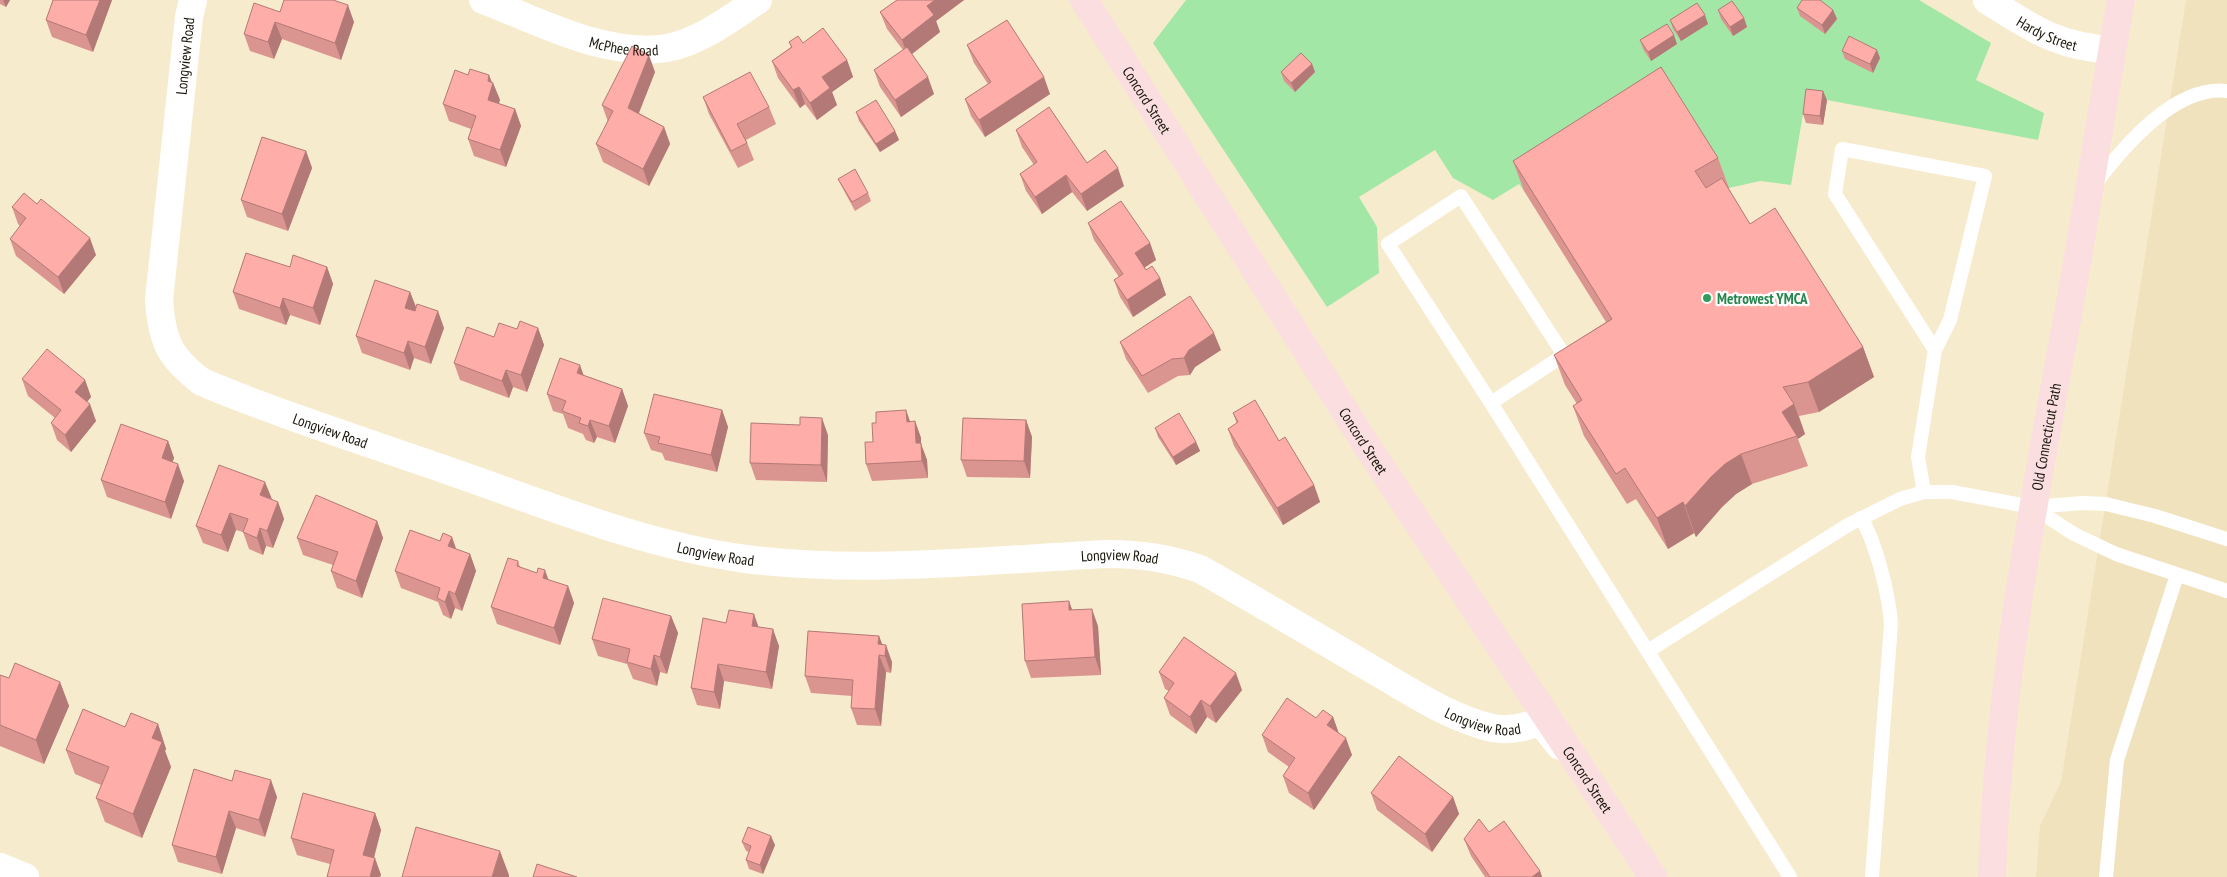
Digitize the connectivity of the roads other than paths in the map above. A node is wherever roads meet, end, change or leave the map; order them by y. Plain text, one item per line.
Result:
1 (193, 0) edge
2 (483, 0) edge
3 (758, 0) edge
4 (1084, 0) edge
5 (1986, 0) edge
6 (2121, 0) edge
7 (2112, 50) junction
8 (2227, 90) edge
9 (2090, 190) junction
10 (1935, 350) junction
11 (1491, 403) junction
12 (1924, 492) junction
13 (2032, 507) junction
14 (1861, 518) junction
15 (2227, 539) edge
16 (2177, 575) junction
17 (2227, 591) edge
18 (1648, 651) junction
19 (1585, 776) junction
20 (0, 867) edge
21 (25, 877) edge
22 (1653, 877) edge
23 (1790, 877) edge
24 (1872, 877) edge
25 (1992, 877) edge
26 (2106, 877) edge

1 - 19 street, Longview Road
2 - 3 street, McPhee Road
4 - 19 main road, Concord Street
5 - 7 street, Hardy Street
6 - 7 main road, Old Connecticut Path
7 - 9 main road, Old Connecticut Path
8 - 9 lane
9 - 13 main road, Old Connecticut Path
10 - 10 lane
10 - 12 lane
11 - 11 lane
11 - 18 lane
12 - 13 lane
12 - 14 lane
13 - 15 lane
13 - 16 lane
13 - 25 main road, Old Connecticut Path
14 - 18 lane
14 - 24 lane
16 - 17 lane
16 - 26 lane
18 - 23 lane
19 - 22 main road, Concord Street
20 - 21 street

